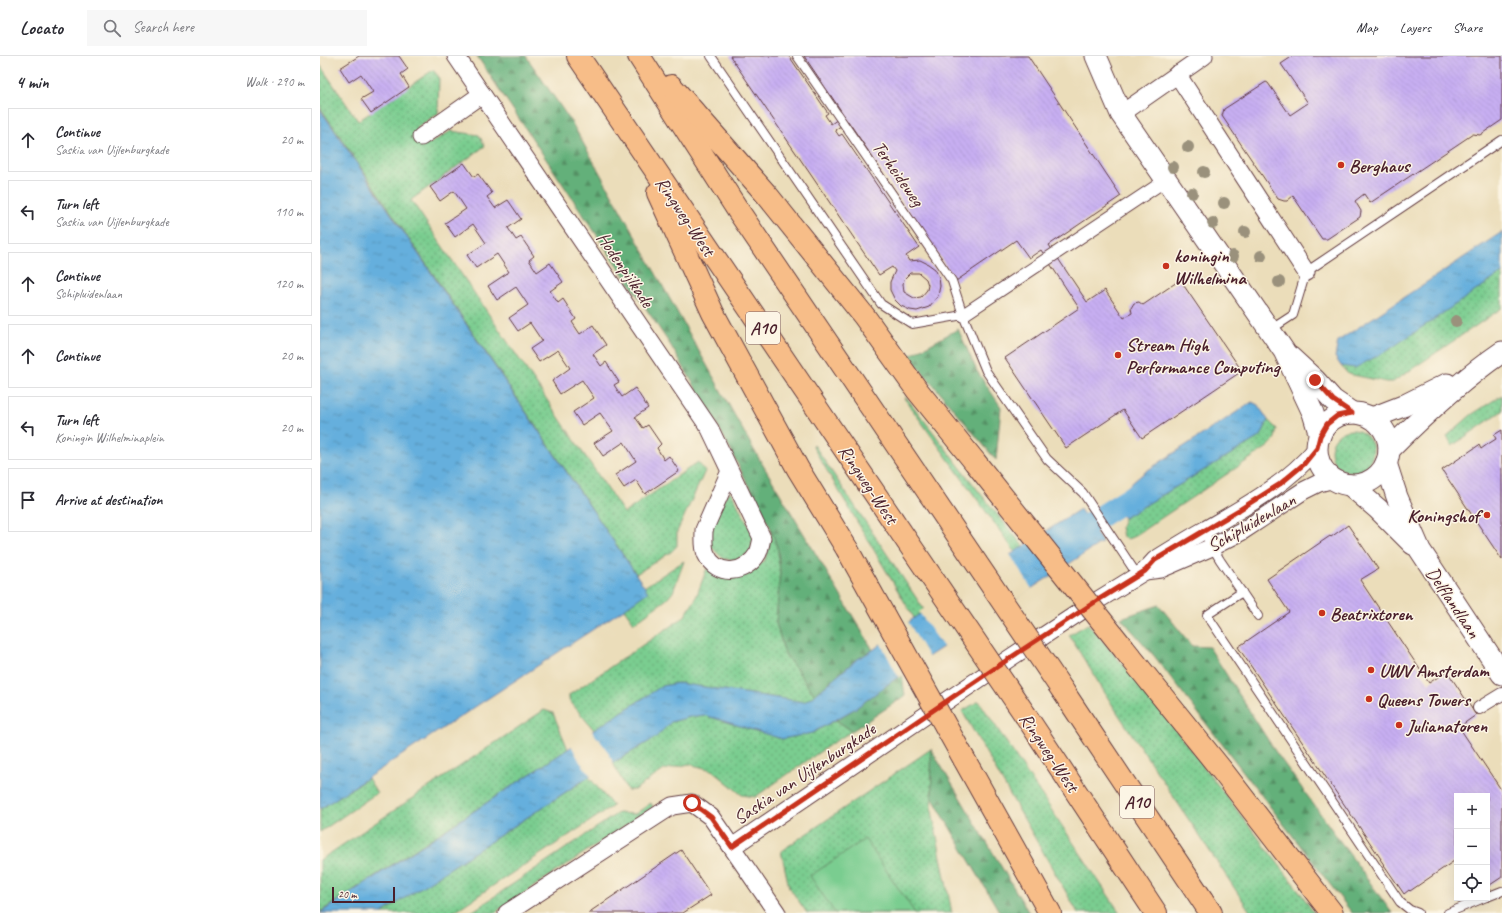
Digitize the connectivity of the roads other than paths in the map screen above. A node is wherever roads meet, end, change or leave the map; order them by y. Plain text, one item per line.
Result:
1 (456, 56) edge
2 (578, 56) edge
3 (639, 56) edge
4 (644, 56) edge
5 (710, 56) edge
6 (797, 56) edge
7 (1096, 56) edge
8 (1204, 56) edge
9 (1177, 74) junction
10 (482, 94) junction
11 (1121, 114) junction
12 (421, 137) dead end
13 (633, 137) junction
14 (1502, 140) edge
15 (1166, 180) junction
16 (1306, 272) junction
17 (962, 315) junction
18 (1269, 331) junction
19 (1284, 351) junction
20 (1502, 352) edge
21 (1482, 365) junction
22 (1352, 413) junction
23 (1372, 418) junction
24 (1318, 442) junction
25 (1388, 457) junction
26 (730, 471) junction
27 (1342, 482) junction
28 (1202, 531) junction
29 (1212, 547) junction
30 (1420, 550) junction
31 (1141, 574) junction
32 (1242, 592) junction
33 (1258, 616) dead end
34 (1010, 658) joint
35 (1502, 674) edge
36 (1502, 694) edge
37 (1480, 708) dead end
38 (732, 847) junction
39 (1502, 891) edge
40 (1490, 896) edge
41 (1476, 901) edge
42 (508, 913) edge
43 (777, 913) edge
44 (1050, 913) edge
45 (1156, 913) edge
46 (1211, 913) edge
47 (1332, 913) edge
48 (1418, 913) edge
49 (1448, 913) edge

1 - 10 street, Hodenpijlkade
2 - 13 highway, Ringweg-West / A10
3 - 46 highway, A10, bridge
4 - 47 highway, bridge
5 - 17 lane
6 - 17 lane, Terheideweg
7 - 11 street
8 - 9 street
9 - 11 street
9 - 16 street
10 - 12 street
10 - 26 street, Hodenpijlkade
11 - 15 street
13 - 44 highway, A10, bridge
13 - 45 highway, Ringweg-West / A10, bridge
14 - 16 lane
15 - 17 street
15 - 18 street
16 - 18 lane
17 - 31 lane, Terheideweg
18 - 19 street
19 - 22 street
19 - 24 street
20 - 21 street
21 - 23 street
21 - 25 street
22 - 23 street
22 - 24 street
23 - 25 street
24 - 27 street
24 - 28 street, Schipluidenlaan
25 - 27 street
25 - 30 street, Delflandlaan
26 - 26 street, Hodenpijlkade
27 - 29 street, Schipluidenlaan
27 - 30 street, Delflandlaan
28 - 29 lane
28 - 31 street, Schipluidenlaan
29 - 31 street, Schipluidenlaan
29 - 32 lane
30 - 35 street, Delflandlaan
31 - 34 street, Schipluidenlaan
32 - 33 lane
32 - 48 lane
34 - 38 street, Saskia van Uijlenburgkade
36 - 37 street
38 - 42 street, Saskia van Uijlenburgkade
38 - 43 street
39 - 40 lane
41 - 49 lane

